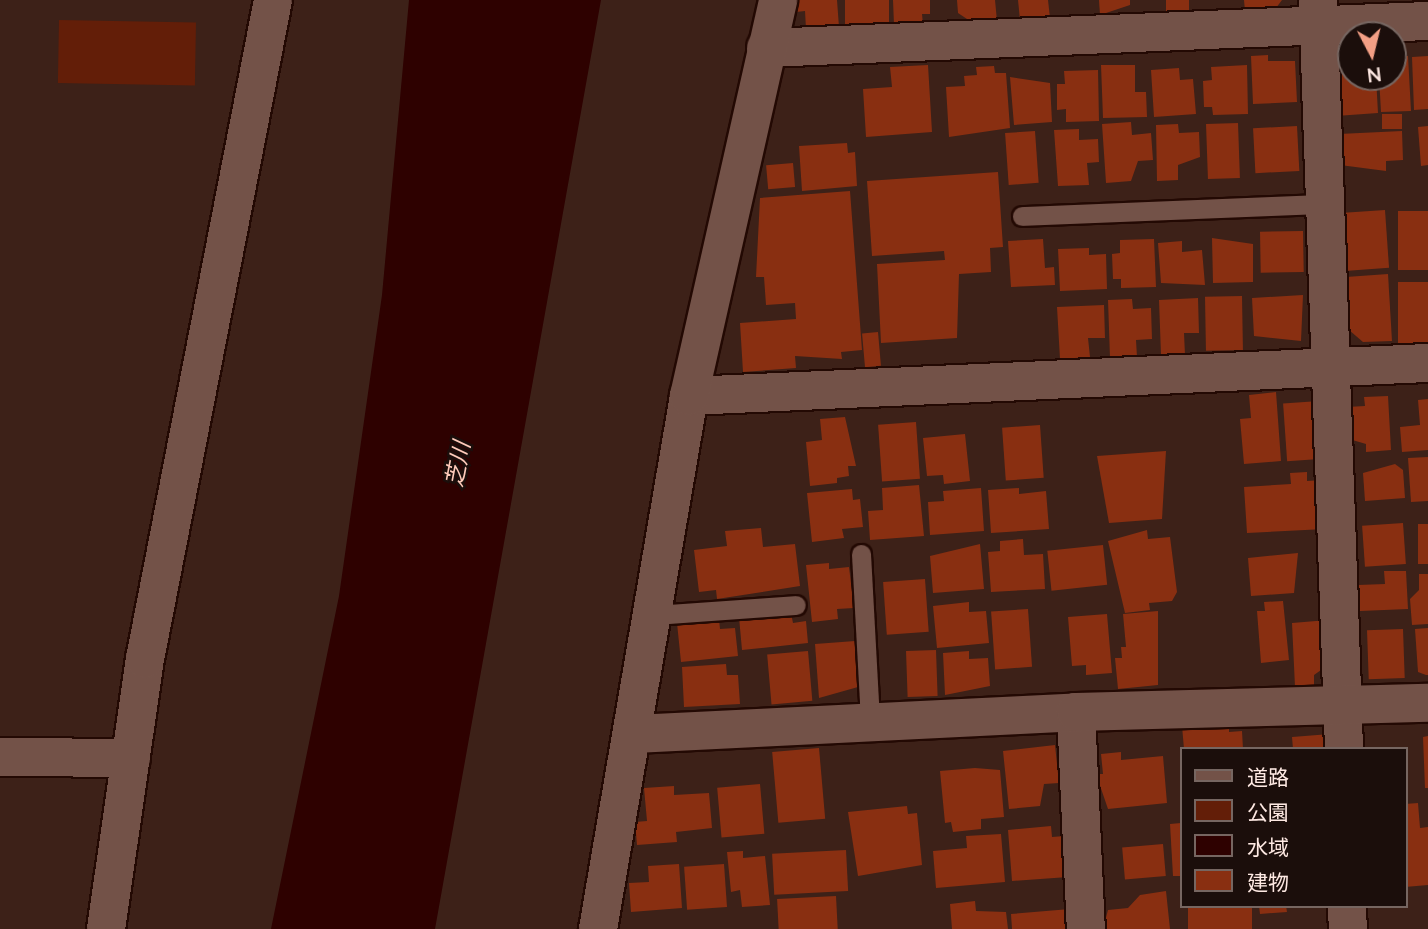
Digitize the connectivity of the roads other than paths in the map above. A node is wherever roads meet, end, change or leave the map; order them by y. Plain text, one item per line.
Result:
1 (273, 0) edge
2 (778, 0) edge
3 (1318, 13) edge
4 (1428, 21) edge
5 (766, 48) junction
6 (1324, 204) junction
7 (1022, 216) dead end
8 (1428, 363) edge
9 (1329, 367) junction
10 (689, 396) junction
11 (861, 554) dead end
12 (796, 605) dead end
13 (653, 615) junction
14 (1343, 703) junction
15 (1428, 703) edge
16 (1076, 712) junction
17 (870, 722) junction
18 (633, 734) junction
19 (1344, 747) edge
20 (0, 757) edge
21 (131, 758) junction
22 (1347, 908) edge
23 (106, 929) edge
24 (598, 929) edge
25 (1086, 929) edge
26 (1348, 929) edge

1 - 21 street
2 - 5 street
3 - 4 street
3 - 5 street
3 - 6 street
5 - 10 street
6 - 7 lane
6 - 9 street
8 - 9 street
9 - 10 street
9 - 14 street
10 - 13 street
11 - 17 lane
12 - 13 lane
13 - 18 street
14 - 15 street
14 - 16 street
14 - 19 street
16 - 17 street
16 - 25 street
17 - 18 street
18 - 24 street
20 - 21 street
21 - 23 street
22 - 26 street

